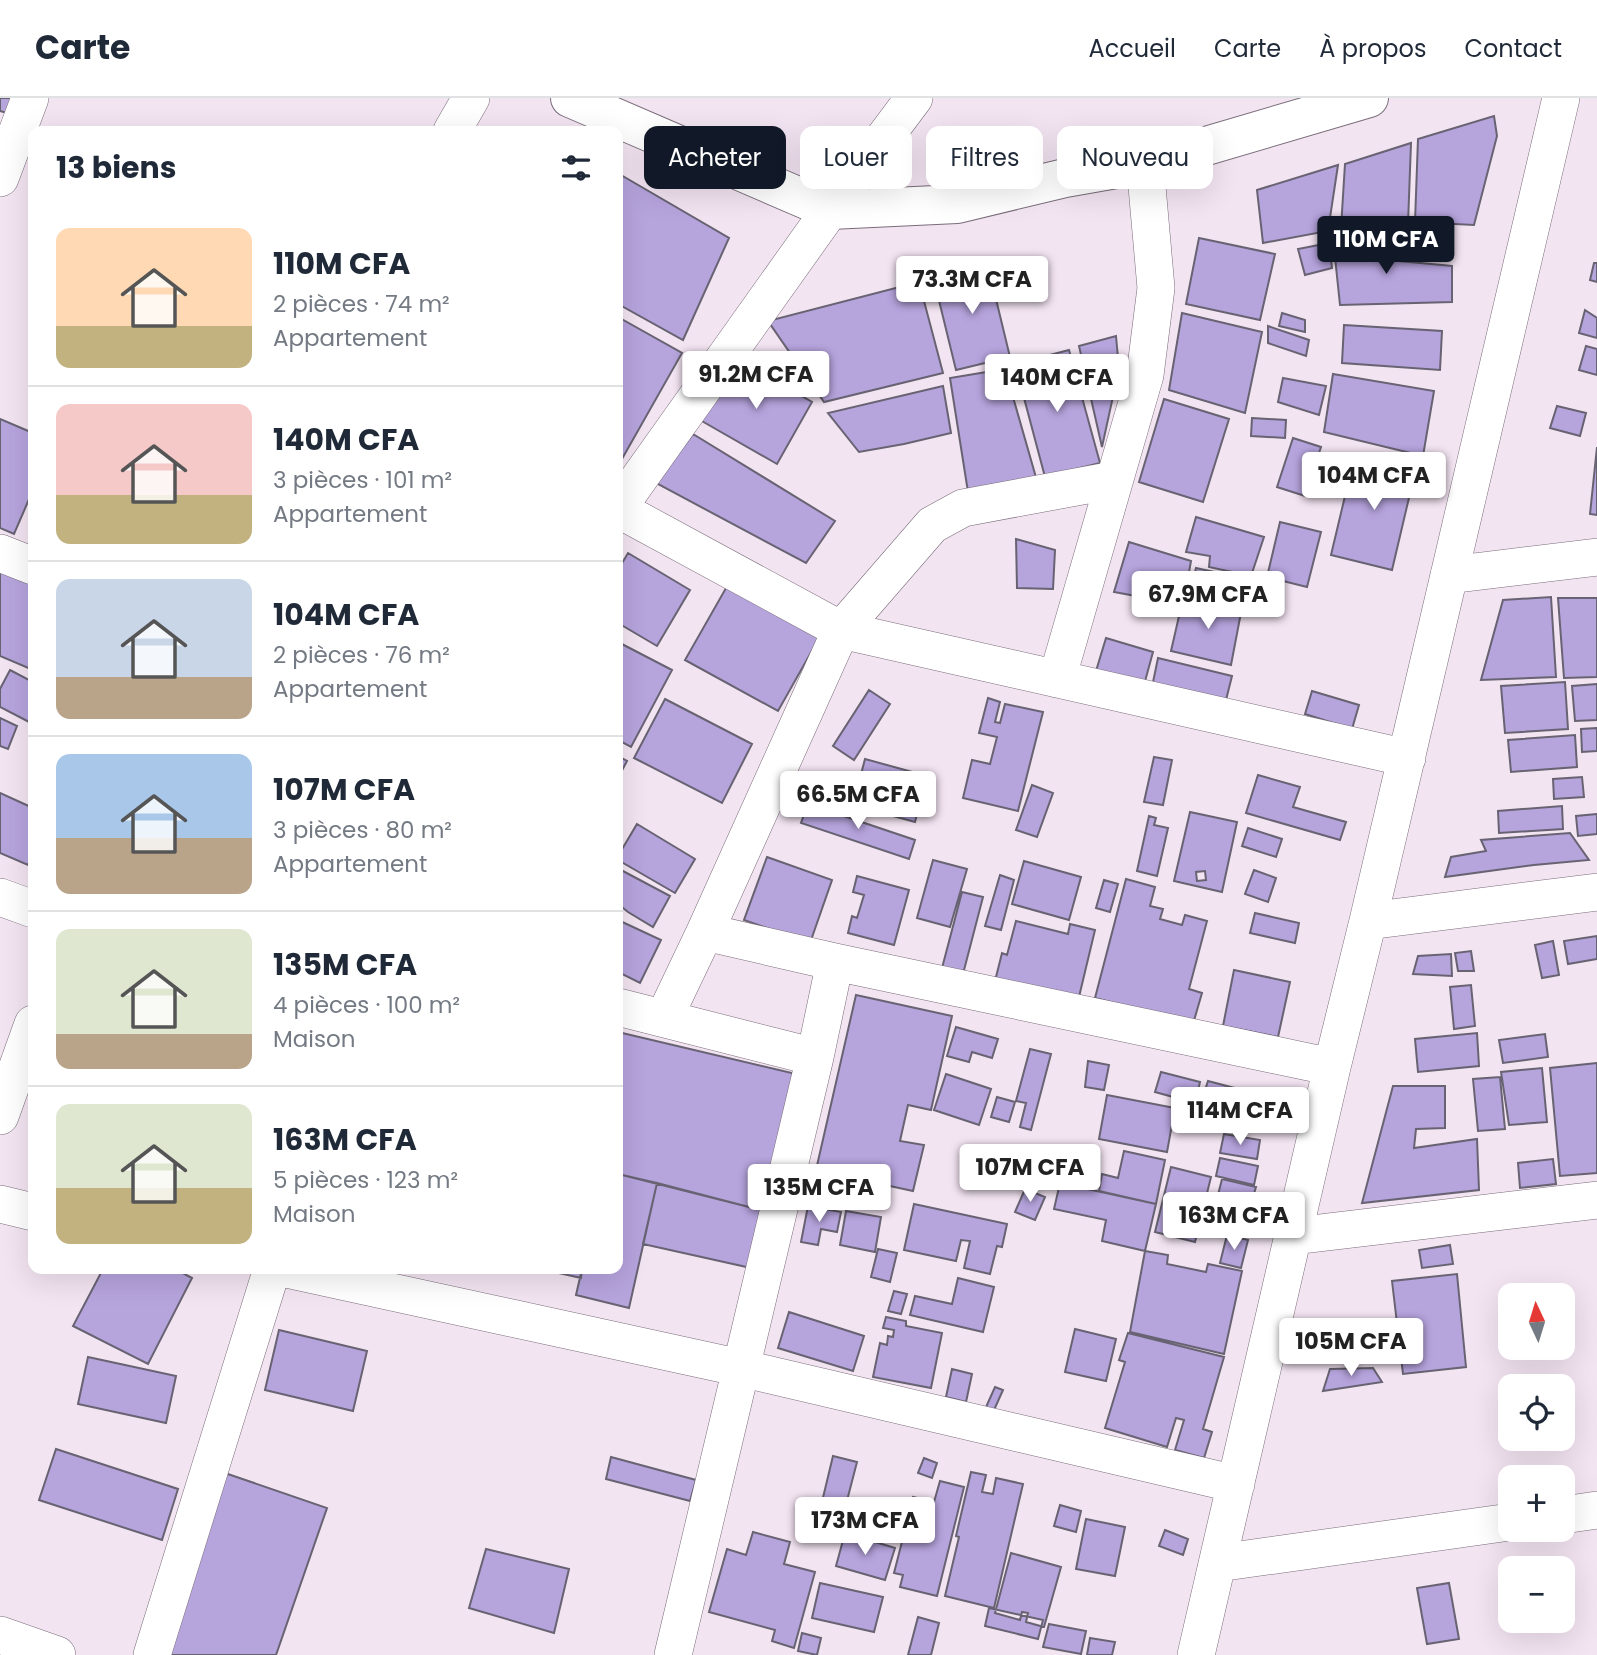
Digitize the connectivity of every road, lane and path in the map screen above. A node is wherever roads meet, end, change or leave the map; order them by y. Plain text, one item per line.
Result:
1 (30, 98) edge
2 (471, 98) edge
3 (570, 98) edge
4 (914, 98) edge
5 (1369, 98) edge
6 (1562, 98) edge
7 (455, 126) edge
8 (1213, 144) edge
9 (0, 178) edge
10 (1057, 180) edge
11 (1146, 189) edge
12 (830, 210) junction
13 (1114, 480) junction
14 (623, 502) edge
15 (623, 512) edge
16 (0, 553) edge
17 (1597, 557) edge
18 (28, 564) edge
19 (1450, 575) junction
20 (841, 630) junction
21 (1057, 679) junction
22 (1407, 758) junction
23 (1597, 892) edge
24 (0, 897) edge
25 (28, 907) edge
26 (1368, 921) junction
27 (705, 932) junction
28 (835, 962) junction
29 (623, 1008) edge
30 (664, 1018) junction
31 (28, 1038) edge
32 (815, 1057) junction
33 (1332, 1067) junction
34 (0, 1116) edge
35 (1597, 1200) edge
36 (0, 1204) edge
37 (28, 1211) edge
38 (1294, 1236) junction
39 (270, 1274) edge
40 (309, 1274) edge
41 (741, 1368) junction
42 (1236, 1484) junction
43 (1597, 1510) edge
44 (1575, 1513) edge
45 (1498, 1524) edge
46 (1218, 1563) junction
47 (0, 1634) edge
48 (57, 1655) edge
49 (152, 1655) edge
50 (673, 1655) edge
51 (1196, 1655) edge

1 - 9 street
2 - 7 street
3 - 12 street
4 - 12 street
5 - 8 street
6 - 19 street
10 - 12 street
11 - 13 street
12 - 14 street
13 - 20 street
13 - 21 street
15 - 20 street
16 - 18 street
17 - 19 street
19 - 22 street
20 - 21 street
20 - 27 street
21 - 22 street
22 - 26 street
23 - 26 street
24 - 25 street
26 - 33 street
27 - 28 street
27 - 30 street
28 - 32 street
28 - 33 street
29 - 30 street
30 - 32 street
31 - 34 street
32 - 41 street
33 - 38 street
35 - 38 street
36 - 37 street
38 - 42 street
39 - 49 street
40 - 41 street
41 - 42 street
41 - 50 street
42 - 46 street
43 - 44 street
45 - 46 street
46 - 51 street
47 - 48 street

